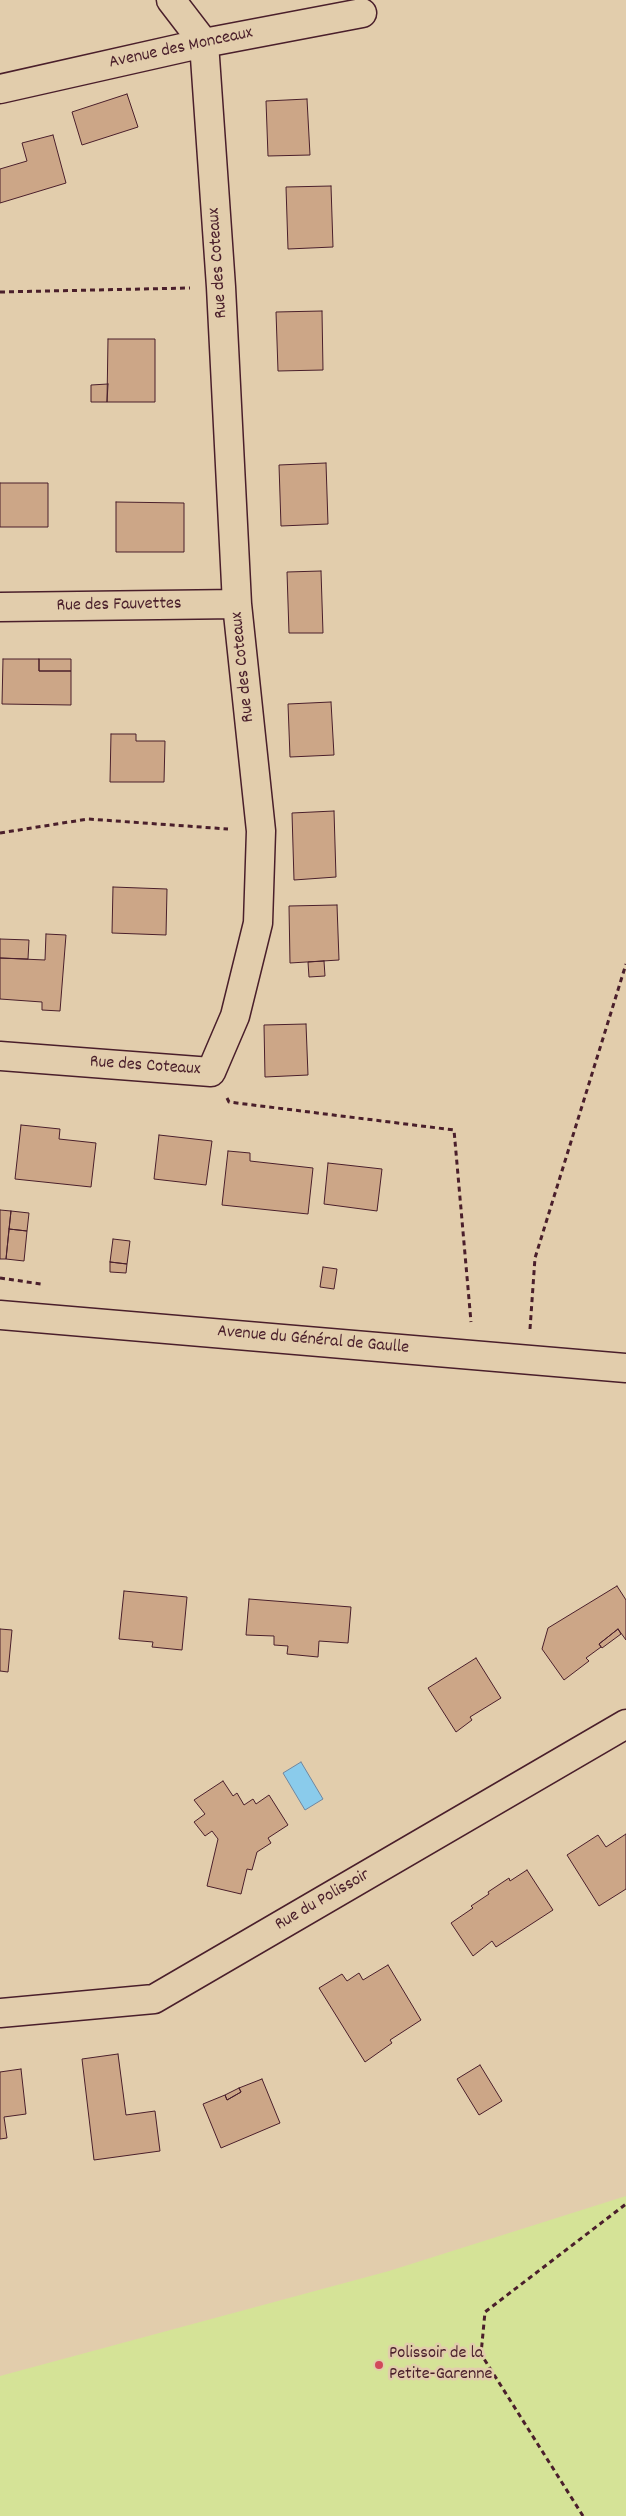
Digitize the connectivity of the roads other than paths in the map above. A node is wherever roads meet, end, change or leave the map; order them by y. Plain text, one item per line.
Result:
1 (171, 0) edge
2 (362, 12) dead end
3 (204, 43) junction
4 (0, 88) edge
5 (237, 604) junction
6 (0, 607) edge
7 (0, 1056) edge
8 (0, 1315) edge
9 (626, 1368) edge
10 (626, 1724) edge
11 (0, 2013) edge

1 - 3 street
2 - 3 street, Avenue des Monceaux
3 - 4 street, Avenue des Monceaux
3 - 5 street, Rue des Coteaux
5 - 6 street, Rue des Fauvettes
5 - 7 street, Rue des Coteaux
8 - 9 street, Avenue du Général de Gaulle
10 - 11 street, Rue du Polissoir

